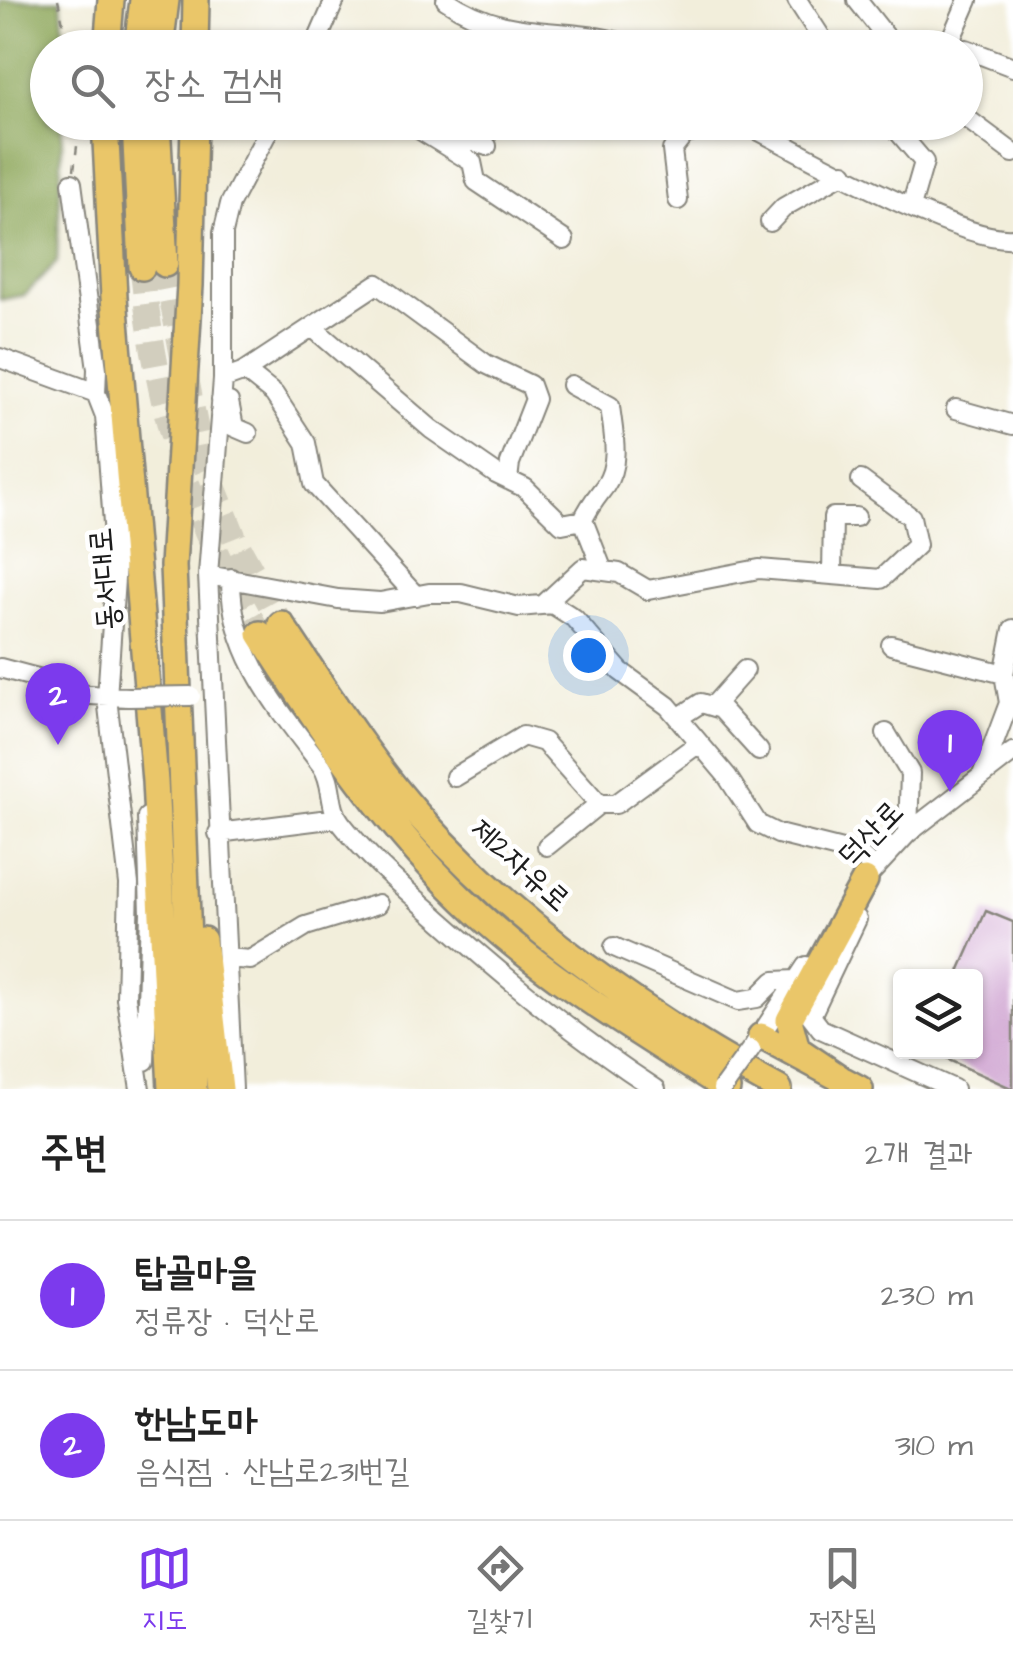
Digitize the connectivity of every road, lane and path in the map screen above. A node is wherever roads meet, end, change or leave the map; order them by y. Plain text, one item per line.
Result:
1 (58, 0) edge
2 (111, 0) edge
3 (143, 0) edge
4 (166, 0) edge
5 (196, 0) edge
6 (336, 0) edge
7 (446, 0) edge
8 (797, 0) edge
9 (857, 0) edge
10 (968, 0) edge
11 (64, 30) edge
12 (108, 30) edge
13 (139, 30) edge
14 (162, 30) edge
15 (195, 30) edge
16 (322, 30) edge
17 (518, 30) edge
18 (816, 30) edge
19 (881, 30) edge
20 (960, 30) edge
21 (983, 57) edge
22 (1013, 68) edge
23 (983, 130) edge
24 (78, 140) edge
25 (107, 140) edge
26 (136, 140) edge
27 (156, 140) edge
28 (194, 140) edge
29 (264, 140) edge
30 (437, 140) edge
31 (467, 140) edge
32 (680, 140) edge
33 (777, 140) edge
34 (905, 140) edge
35 (487, 146) dead end
36 (1013, 152) edge
37 (844, 173) junction
38 (72, 182) joint
39 (678, 200) dead end
40 (911, 207) junction
41 (770, 222) dead end
42 (1013, 238) edge
43 (564, 240) dead end
44 (312, 327) junction
45 (0, 358) edge
46 (244, 371) junction
47 (223, 379) junction
48 (570, 385) dead end
49 (96, 393) junction
50 (220, 400) junction
51 (956, 409) dead end
52 (1013, 425) edge
53 (248, 433) dead end
54 (508, 480) junction
55 (861, 480) dead end
56 (856, 517) dead end
57 (583, 520) junction
58 (603, 571) junction
59 (832, 574) junction
60 (208, 575) junction
61 (231, 578) junction
62 (416, 596) junction
63 (543, 605) junction
64 (1013, 629) edge
65 (891, 645) dead end
66 (0, 668) edge
67 (746, 670) dead end
68 (1004, 674) junction
69 (216, 697) junction
70 (107, 698) junction
71 (184, 705) junction
72 (713, 706) junction
73 (678, 718) junction
74 (151, 732) junction
75 (997, 732) junction
76 (886, 733) dead end
77 (699, 743) junction
78 (759, 750) dead end
79 (1013, 751) edge
80 (982, 776) junction
81 (455, 777) dead end
82 (600, 804) junction
83 (337, 818) junction
84 (218, 833) junction
85 (908, 833) junction
86 (547, 846) dead end
87 (870, 874) junction
88 (378, 904) dead end
89 (614, 946) dead end
90 (226, 958) junction
91 (796, 980) junction
92 (756, 1042) junction
93 (850, 1083) edge
94 (143, 1089) edge
95 (171, 1089) edge
96 (194, 1089) edge
97 (220, 1089) edge
98 (233, 1089) edge
99 (656, 1089) edge
100 (724, 1089) edge
101 (778, 1089) edge
102 (954, 1089) edge

1 - 11 path
2 - 12 highway
3 - 13 highway
4 - 14 highway
5 - 15 highway
6 - 16 street
7 - 17 street
8 - 18 street
9 - 19 street
10 - 20 street
21 - 22 street
23 - 36 street
24 - 38 path
25 - 74 highway, 동서대로
26 - 27 highway
28 - 71 highway, 동서대로
29 - 47 street
30 - 43 street
31 - 35 street
32 - 39 street
33 - 37 street
34 - 40 street
37 - 40 street
37 - 41 street
38 - 49 street
40 - 42 street
44 - 46 street
44 - 54 street
44 - 54 street
45 - 49 street
46 - 47 street
46 - 62 street
47 - 50 street
48 - 57 street
49 - 70 street
50 - 53 street
50 - 60 street
51 - 52 street
54 - 57 street
55 - 59 street
56 - 59 street
57 - 58 street
58 - 59 street
58 - 63 street
60 - 61 street
60 - 69 street
61 - 62 street
61 - 83 street
62 - 63 street
63 - 73 street
64 - 68 street
65 - 68 street
66 - 70 street
67 - 72 street
68 - 75 street
69 - 71 street
69 - 84 street
70 - 71 street, bridge
70 - 94 street
71 - 96 highway, 동서대로
71 - 97 highway
72 - 73 street
72 - 78 street
73 - 77 street
74 - 94 street
74 - 95 highway, 동서대로
75 - 79 street
75 - 80 street
76 - 85 street
77 - 82 street
77 - 87 street
79 - 80 street, 덕산로
80 - 85 street, 덕산로
81 - 82 street
82 - 86 street
83 - 84 street
83 - 99 street
84 - 90 street
85 - 87 street, 덕산로
87 - 91 street, 덕산로
87 - 93 highway
87 - 102 street
88 - 90 street
89 - 91 street
90 - 98 street
91 - 92 street, 덕산로
92 - 93 highway
92 - 100 street, 덕산로, bridge
100 - 101 highway, 제2자유로

